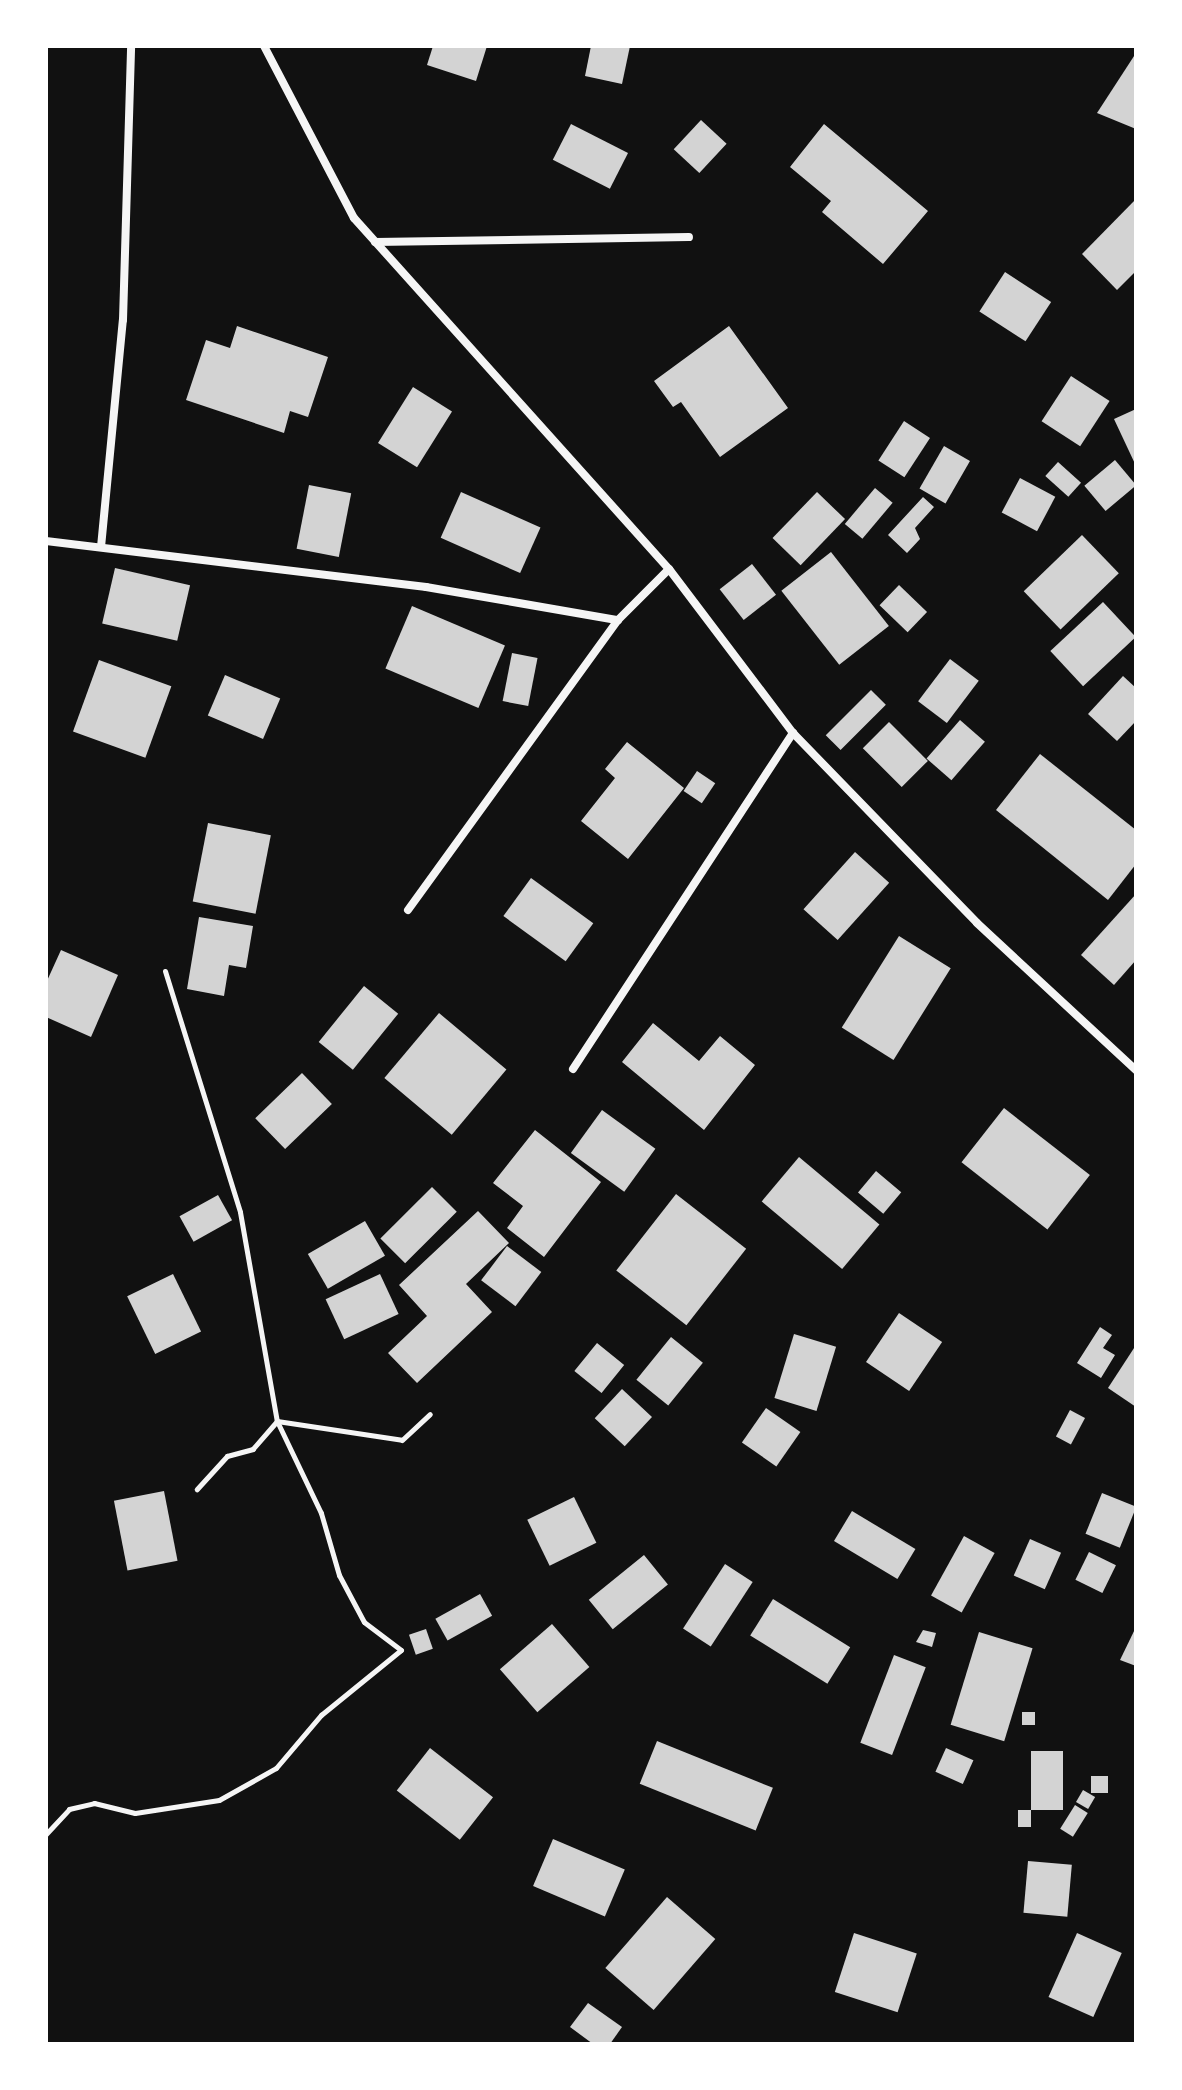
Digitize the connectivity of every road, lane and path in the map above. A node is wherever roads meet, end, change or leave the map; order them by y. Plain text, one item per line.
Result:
1 (131, 46) edge
2 (264, 46) edge
3 (689, 237) dead end
4 (375, 242) junction
5 (46, 541) edge
6 (101, 547) junction
7 (669, 569) junction
8 (618, 620) junction
9 (793, 733) junction
10 (408, 910) dead end
11 (165, 971) dead end
12 (573, 1069) dead end
13 (1136, 1070) edge
14 (430, 1414) dead end
15 (277, 1421) junction
16 (197, 1489) dead end
17 (46, 1834) edge

1 - 6 street
2 - 4 street
3 - 4 street
4 - 7 street
5 - 6 street
6 - 8 street
7 - 8 street
7 - 9 street
8 - 10 street
9 - 12 street
9 - 13 street
11 - 15 path
14 - 15 path
15 - 16 path
15 - 17 path

